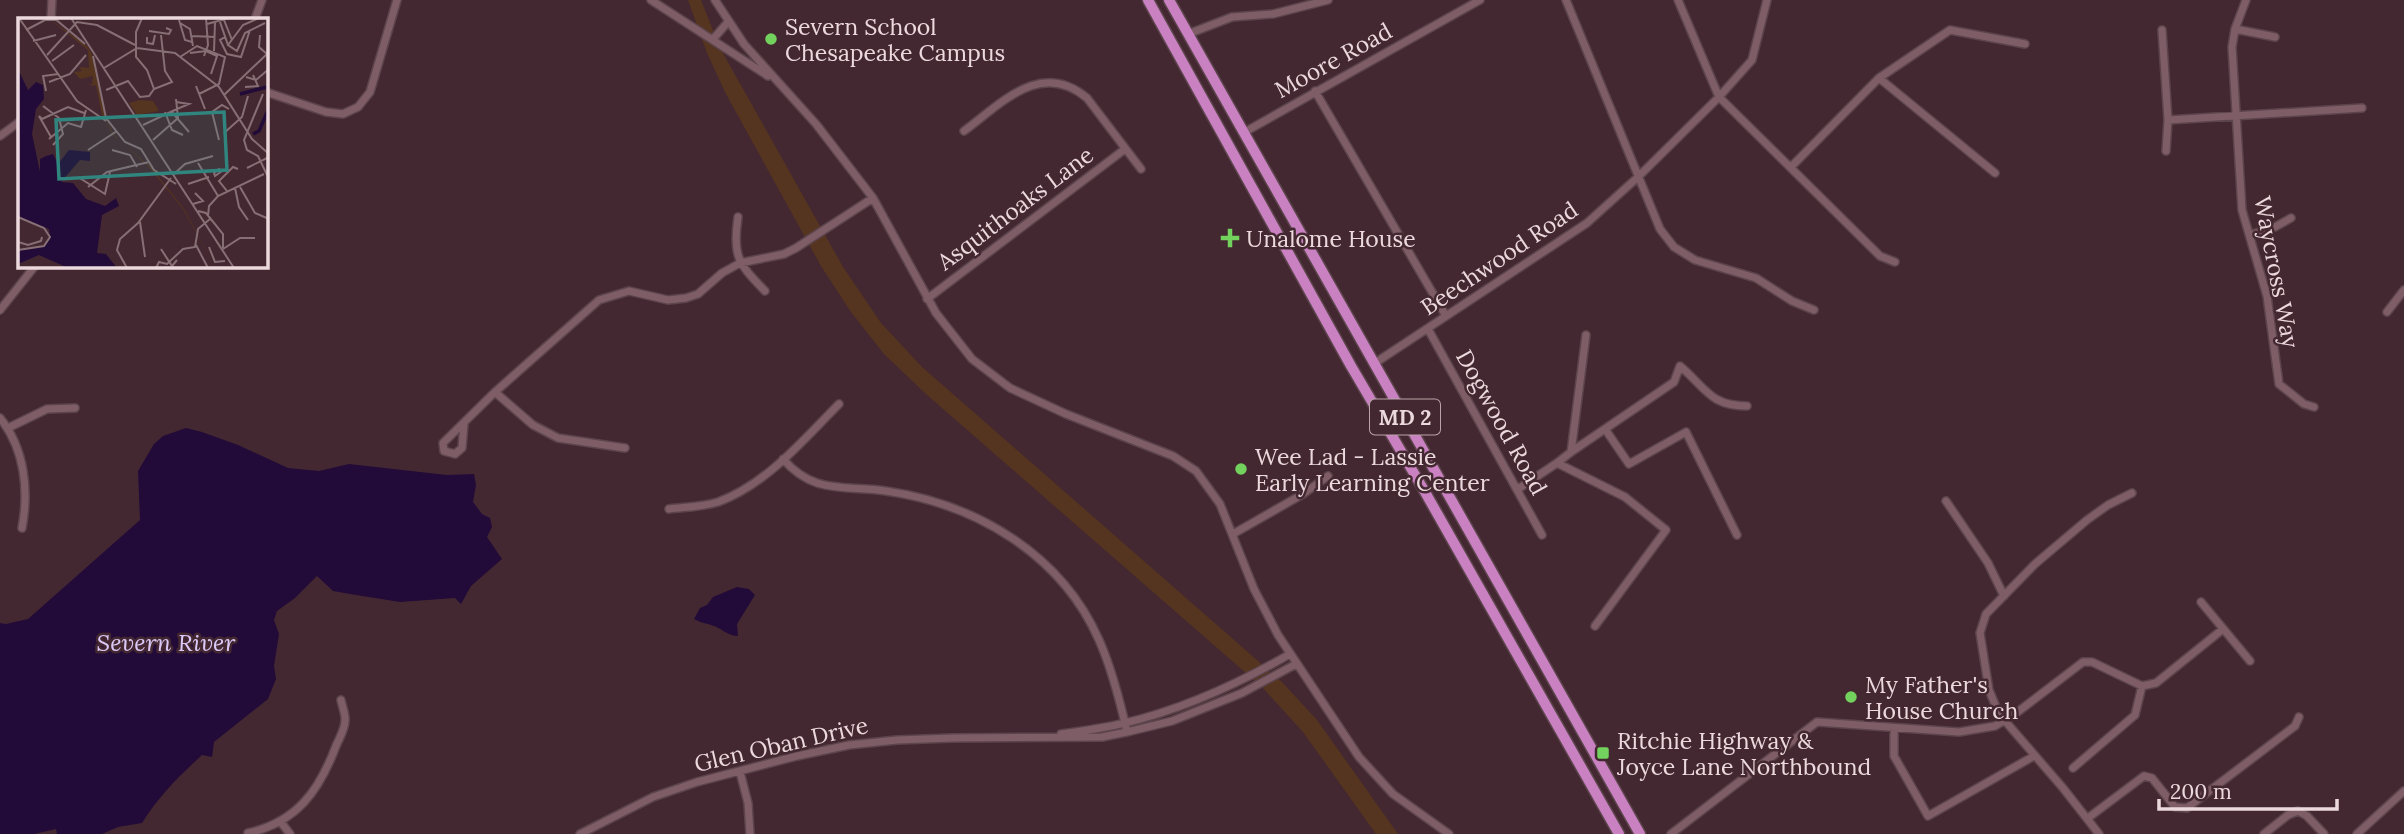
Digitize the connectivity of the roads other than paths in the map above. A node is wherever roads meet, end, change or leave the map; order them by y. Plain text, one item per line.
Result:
1 (52, 0) edge
2 (262, 0) edge
3 (397, 0) edge
4 (651, 0) edge
5 (715, 0) edge
6 (1148, 0) edge
7 (1169, 0) edge
8 (1328, 0) edge
9 (1480, 0) edge
10 (1566, 0) edge
11 (1678, 0) edge
12 (1767, 0) edge
13 (2246, 0) edge
14 (51, 18) edge
15 (255, 18) edge
16 (728, 22) junction
17 (2235, 29) junction
18 (2162, 30) dead end
19 (1188, 34) junction
20 (2275, 37) dead end
21 (714, 38) junction
22 (2025, 44) dead end
23 (1206, 69) junction
24 (1192, 76) junction
25 (1879, 78) junction
26 (779, 82) junction
27 (1315, 91) junction
28 (268, 93) edge
29 (1719, 97) junction
30 (2362, 108) dead end
31 (2236, 116) junction
32 (2168, 120) junction
33 (18, 123) edge
34 (964, 131) dead end
35 (1243, 133) junction
36 (0, 136) edge
37 (1125, 149) junction
38 (2166, 151) dead end
39 (1791, 167) junction
40 (1141, 169) dead end
41 (1995, 173) dead end
42 (1638, 177) junction
43 (873, 198) junction
44 (738, 217) dead end
45 (2291, 218) dead end
46 (2250, 235) junction
47 (1895, 262) dead end
48 (740, 263) junction
49 (33, 268) edge
50 (2404, 290) edge
51 (765, 291) dead end
52 (927, 299) junction
53 (0, 310) edge
54 (1814, 310) dead end
55 (2386, 312) dead end
56 (1446, 316) junction
57 (1428, 329) junction
58 (1586, 335) dead end
59 (1375, 363) junction
60 (495, 392) junction
61 (839, 404) dead end
62 (1747, 406) dead end
63 (2314, 407) dead end
64 (75, 408) dead end
65 (0, 418) edge
66 (464, 424) dead end
67 (8, 428) junction
68 (1605, 429) junction
69 (625, 448) dead end
70 (1571, 452) junction
71 (783, 459) junction
72 (1557, 463) junction
73 (1328, 476) dead end
74 (1443, 485) junction
75 (1518, 489) junction
76 (1425, 492) junction
77 (2132, 493) dead end
78 (1946, 501) dead end
79 (669, 509) dead end
80 (22, 528) dead end
81 (1233, 534) junction
82 (1542, 535) dead end
83 (1737, 536) dead end
84 (2004, 596) junction
85 (2201, 602) dead end
86 (1595, 626) dead end
87 (2223, 629) junction
88 (1290, 654) junction
89 (2250, 661) dead end
90 (1296, 664) junction
91 (2142, 686) junction
92 (1207, 697) junction
93 (341, 700) dead end
94 (1210, 706) junction
95 (1168, 711) junction
96 (2299, 718) dead end
97 (1172, 720) junction
98 (2004, 721) junction
99 (1125, 723) junction
100 (1894, 727) junction
101 (1127, 732) junction
102 (1043, 738) junction
103 (2034, 755) junction
104 (2073, 768) dead end
105 (740, 772) junction
106 (2404, 791) edge
107 (1608, 814) junction
108 (2088, 818) junction
109 (280, 821) junction
110 (248, 833) edge
111 (290, 834) edge
112 (580, 834) edge
113 (750, 834) edge
114 (1449, 834) edge
115 (1619, 834) edge
116 (1625, 834) edge
117 (1640, 834) edge
118 (1671, 834) edge
119 (2099, 834) edge
120 (2264, 834) edge
121 (2324, 834) edge
122 (2357, 834) edge

1 - 14 street
2 - 15 street
3 - 28 street
4 - 21 street
5 - 16 street
6 - 24 highway, MD 2
7 - 19 highway, MD 2
8 - 19 street
9 - 27 street, Moore Road
10 - 42 street
11 - 29 street
12 - 29 street, Beechwood Road
13 - 17 street, Waycross Way
16 - 21 street
16 - 26 street
17 - 20 street
17 - 31 street, Waycross Way
18 - 32 street
19 - 23 highway, MD 2
21 - 26 street
22 - 25 street
23 - 24 highway
23 - 35 highway, MD 2
24 - 76 highway, MD 2
25 - 39 street
25 - 41 street
26 - 43 street
27 - 35 street, Moore Road
27 - 56 street
29 - 39 street
29 - 42 street, Beechwood Road
30 - 31 street
31 - 32 street
31 - 46 street, Waycross Way
32 - 38 street
33 - 36 street
34 - 37 street
35 - 59 highway, MD 2
37 - 40 street
37 - 52 street, Asquithoaks Lane
39 - 47 street
42 - 54 street
42 - 56 street, Beechwood Road
43 - 48 street
43 - 52 street
44 - 48 street
45 - 46 street
46 - 63 street, Waycross Way
48 - 51 street
48 - 60 street
49 - 53 street
50 - 55 street
52 - 81 street
56 - 57 street, Beechwood Road
57 - 59 street, Beechwood Road
57 - 75 street, Dogwood Road
58 - 70 street
59 - 74 highway, MD 2
60 - 66 street
60 - 69 street
61 - 71 street
62 - 68 street
64 - 67 street
65 - 67 street
67 - 80 street
68 - 70 street
68 - 83 street
70 - 72 street
71 - 79 street
71 - 99 street
72 - 75 street
72 - 86 street
73 - 81 street
74 - 76 highway
74 - 117 highway, MD 2
75 - 82 street, Dogwood Road
76 - 107 highway, MD 2
77 - 84 street
78 - 84 street
81 - 88 street
84 - 98 street
85 - 87 street
87 - 89 street
87 - 91 street
88 - 90 street
88 - 92 street, Glen Oban Drive
90 - 94 street, Glen Oban Drive
90 - 114 street
91 - 98 street
91 - 104 street
92 - 94 street
92 - 95 street, Glen Oban Drive
93 - 109 street
94 - 97 street, Glen Oban Drive
95 - 97 street
95 - 99 street, Glen Oban Drive
96 - 108 street
97 - 101 street, Glen Oban Drive
98 - 100 street
98 - 103 street
99 - 101 street
99 - 102 street, Glen Oban Drive
100 - 103 street
100 - 118 street
101 - 102 street, Glen Oban Drive
102 - 105 street, Glen Oban Drive
103 - 108 street
105 - 112 street, Glen Oban Drive
105 - 113 street
106 - 122 street
107 - 115 highway, MD 2
107 - 116 highway
108 - 119 street
109 - 110 street
109 - 111 street
120 - 121 street

